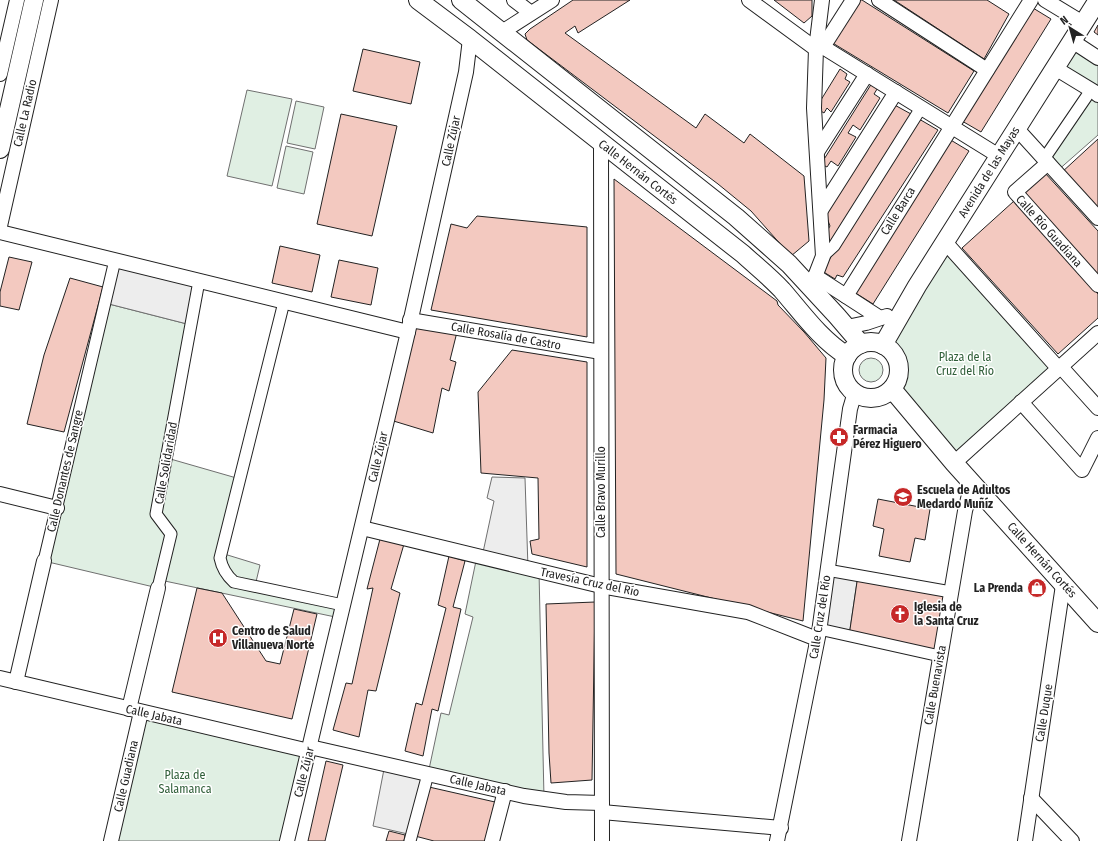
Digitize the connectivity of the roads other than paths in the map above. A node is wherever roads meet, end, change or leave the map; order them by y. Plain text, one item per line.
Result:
1 (17, 0) edge
2 (34, 0) edge
3 (51, 0) edge
4 (418, 0) edge
5 (461, 0) edge
6 (514, 0) edge
7 (552, 0) edge
8 (749, 0) edge
9 (822, 0) edge
10 (853, 0) edge
11 (879, 0) edge
12 (1031, 0) edge
13 (1045, 0) edge
14 (1098, 0) edge
15 (531, 13) junction
16 (1084, 23) junction
17 (502, 32) junction
18 (470, 39) junction
19 (1072, 41) junction
20 (819, 48) junction
21 (490, 55) junction
22 (1098, 58) edge
23 (1055, 68) junction
24 (987, 70) junction
25 (466, 72) junction
26 (0, 74) edge
27 (867, 74) junction
28 (896, 92) junction
29 (1094, 93) edge
30 (921, 108) junction
31 (951, 127) junction
32 (1017, 129) junction
33 (601, 143) junction
34 (0, 149) edge
35 (817, 152) junction
36 (999, 156) junction
37 (1046, 161) junction
38 (821, 210) junction
39 (1098, 218) edge
40 (0, 226) edge
41 (0, 232) edge
42 (945, 242) junction
43 (823, 256) junction
44 (115, 260) junction
45 (199, 281) junction
46 (813, 282) junction
47 (1098, 285) edge
48 (846, 296) junction
49 (284, 302) junction
50 (907, 303) junction
51 (880, 318) junction
52 (409, 326) junction
53 (847, 327) junction
54 (1098, 333) edge
55 (861, 344) junction
56 (883, 345) junction
57 (601, 352) junction
58 (847, 356) junction
59 (1060, 368) junction
60 (892, 389) junction
61 (855, 392) junction
62 (1021, 402) junction
63 (1098, 408) edge
64 (1098, 438) edge
65 (954, 463) junction
66 (972, 483) junction
67 (0, 494) edge
68 (56, 508) junction
69 (362, 528) junction
70 (44, 561) joint
71 (827, 570) junction
72 (1063, 585) junction
73 (602, 586) junction
74 (158, 588) joint
75 (951, 592) junction
76 (343, 605) junction
77 (1098, 623) edge
78 (818, 634) junction
79 (940, 656) junction
80 (0, 678) edge
81 (16, 682) junction
82 (135, 710) junction
83 (309, 749) junction
84 (428, 774) junction
85 (505, 791) junction
86 (1032, 798) junction
87 (602, 808) junction
88 (779, 834) edge
89 (111, 841) edge
90 (287, 841) edge
91 (410, 841) edge
92 (492, 841) edge
93 (602, 841) edge
94 (909, 841) edge
95 (1025, 841) edge
96 (1072, 841) edge

1 - 26 street
2 - 34 street
3 - 40 street, Calle La Radio
4 - 18 street, Calle Hernán Cortés
5 - 17 street
6 - 15 street
7 - 15 street
8 - 20 street
9 - 20 street
10 - 20 street
11 - 24 street
12 - 24 street, Calle Barca
13 - 16 street
14 - 16 street, Avenida de las Mayas
15 - 17 street
16 - 19 street, Avenida de las Mayas
17 - 46 street
18 - 21 street, Calle Hernán Cortés
18 - 25 street, Calle Zújar
19 - 22 street
19 - 23 street, Avenida de las Mayas
20 - 27 street
20 - 35 street
21 - 25 street
21 - 33 street, Calle Hernán Cortés
23 - 29 street
23 - 32 street, Avenida de las Mayas
24 - 31 street, Calle Barca
25 - 52 street, Calle Zújar
27 - 28 street
27 - 35 street
28 - 30 street
28 - 38 street
29 - 37 street
30 - 31 street
30 - 43 street
31 - 36 street
31 - 48 street, Calle Barca
32 - 36 street, Avenida de las Mayas
32 - 37 street
33 - 57 street, Calle Bravo Murillo
33 - 58 street, Calle Hernán Cortés
35 - 38 street
36 - 42 street, Avenida de las Mayas
37 - 39 street
37 - 47 street, Calle Río Guadiana
38 - 43 street
41 - 44 street, Calle Rosalía de Castro
42 - 50 street, Avenida de las Mayas
42 - 59 street
43 - 46 street
44 - 45 street, Calle Rosalía de Castro
44 - 68 street, Calle Donantes de Sangre
45 - 49 street, Calle Rosalía de Castro
45 - 74 street, Calle Solidaridad
46 - 48 street
46 - 53 street
48 - 51 street
49 - 52 street, Calle Rosalía de Castro
49 - 76 street
50 - 51 street
50 - 56 street, Avenida de las Mayas
51 - 53 street
52 - 57 street, Calle Rosalía de Castro
52 - 69 street, Calle Zújar
53 - 55 street
54 - 59 street
55 - 56 street
55 - 58 street
56 - 60 street
57 - 73 street, Calle Bravo Murillo
58 - 61 street
59 - 62 street
59 - 63 street
60 - 61 street
60 - 65 street, Calle Hernán Cortés
61 - 71 street, Calle Cruz del Río
62 - 64 street
62 - 65 street
65 - 66 street, Calle Hernán Cortés
66 - 72 street, Calle Hernán Cortés
66 - 75 street, Calle Buenavista
67 - 68 street
68 - 70 street, Calle Donantes de Sangre
69 - 73 street, Travesía Cruz del Río
69 - 76 street, Calle Zújar
70 - 81 street, Calle Donantes de Sangre
71 - 75 street
71 - 78 street, Calle Cruz del Río
72 - 77 street, Calle Hernán Cortés
72 - 86 street, Calle Duque
73 - 78 street, Travesía Cruz del Río
73 - 87 street, Calle Bravo Murillo
74 - 82 street, Calle Solidaridad
75 - 79 street, Calle Buenavista
76 - 83 street, Calle Zújar
78 - 79 street
78 - 88 street, Calle Cruz del Río
79 - 94 street, Calle Buenavista
80 - 81 street, Calle Jabata
81 - 82 street, Calle Jabata
82 - 83 street, Calle Jabata
82 - 89 street, Calle Guadiana
83 - 84 street, Calle Jabata
83 - 90 street, Calle Zújar
84 - 85 street, Calle Jabata
84 - 91 street
85 - 87 street, Calle Jabata
85 - 92 street
86 - 95 street, Calle Duque
86 - 96 street
87 - 88 street, Calle Jabata
87 - 93 street, Calle Bravo Murillo

